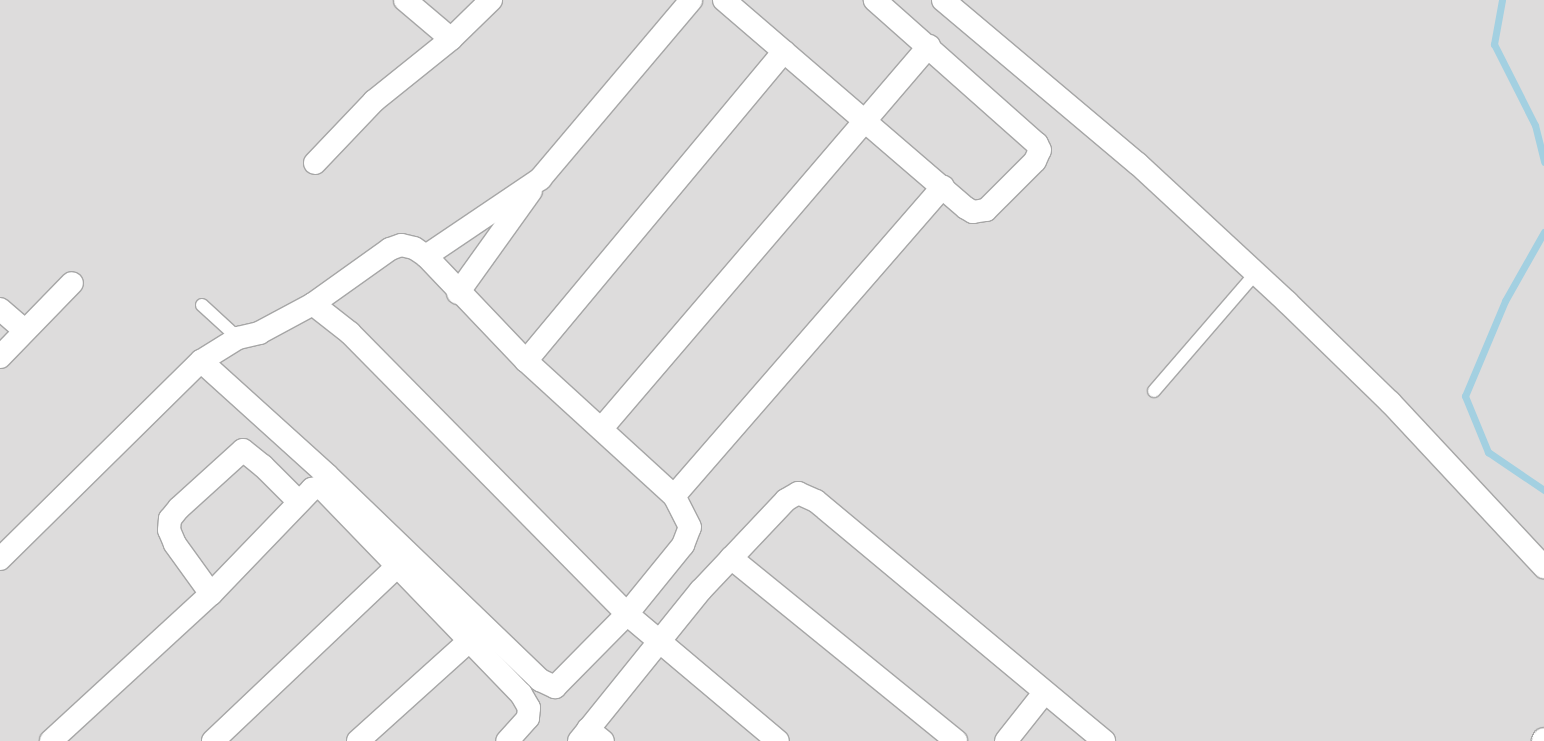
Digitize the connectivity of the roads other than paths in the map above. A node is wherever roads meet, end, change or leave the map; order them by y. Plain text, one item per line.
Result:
1 (405, 0) edge
2 (491, 0) edge
3 (691, 0) edge
4 (724, 0) edge
5 (874, 0) edge
6 (943, 0) edge
7 (451, 39) junction
8 (928, 46) junction
9 (784, 51) junction
10 (865, 118) junction
11 (315, 163) dead end
12 (540, 179) junction
13 (943, 187) junction
14 (426, 256) junction
15 (1256, 273) junction
16 (72, 283) dead end
17 (458, 293) junction
18 (313, 304) junction
19 (202, 305) dead end
20 (0, 309) edge
21 (25, 331) junction
22 (238, 338) junction
23 (0, 357) edge
24 (201, 361) junction
25 (526, 361) junction
26 (1154, 391) dead end
27 (602, 428) junction
28 (674, 496) junction
29 (299, 502) junction
30 (731, 558) junction
31 (0, 559) edge
32 (1544, 566) edge
33 (395, 568) junction
34 (211, 594) junction
35 (627, 614) junction
36 (469, 641) junction
37 (660, 644) junction
38 (1044, 693) junction
39 (590, 737) edge
40 (51, 741) edge
41 (213, 741) edge
42 (358, 741) edge
43 (507, 741) edge
44 (778, 741) edge
45 (956, 741) edge
46 (1006, 741) edge
47 (1104, 741) edge

1 - 7 street
2 - 7 street
3 - 12 street
4 - 9 street
5 - 8 street
6 - 15 street
7 - 11 street
8 - 10 street
8 - 13 street
9 - 10 street
9 - 25 street
10 - 13 street
10 - 27 street
12 - 14 street
12 - 17 street
13 - 28 street
14 - 17 street
14 - 18 street
15 - 26 lane
15 - 32 street
16 - 21 street
17 - 25 street
18 - 22 street
18 - 35 street
19 - 22 lane
20 - 21 street
21 - 23 street
22 - 24 street
24 - 31 street
24 - 35 street
25 - 27 street
27 - 28 street
28 - 35 street
29 - 33 street
29 - 34 street
29 - 34 street
30 - 37 street
30 - 38 street
30 - 45 street
33 - 36 street
33 - 41 street
34 - 40 street
35 - 37 street
36 - 42 street
36 - 43 street
37 - 39 street
37 - 44 street
38 - 46 street
38 - 47 street

